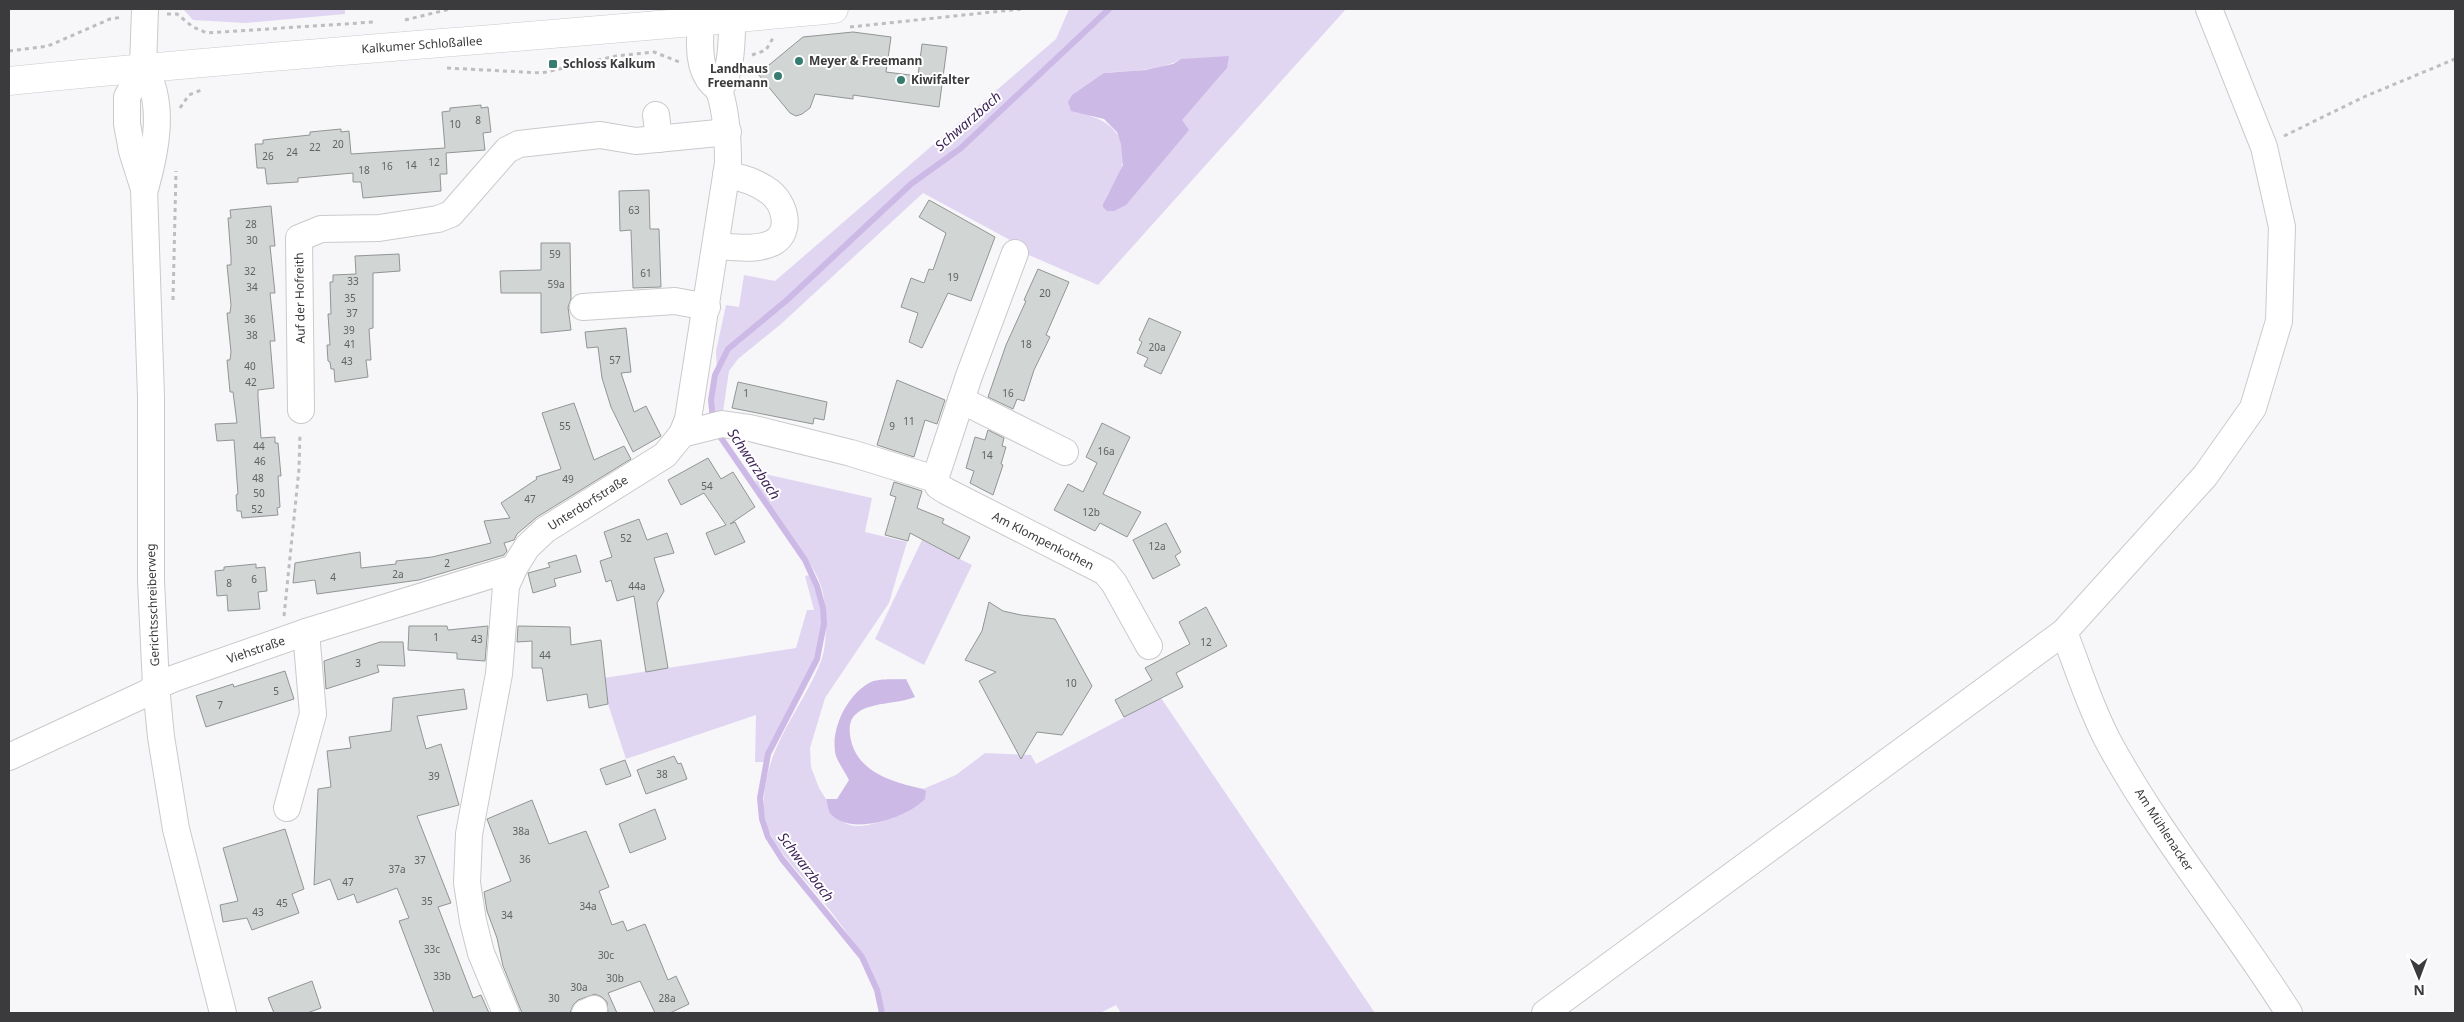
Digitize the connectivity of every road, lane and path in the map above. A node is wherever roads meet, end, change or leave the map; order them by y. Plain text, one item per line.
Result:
1 (450, 9) edge
2 (1021, 9) edge
3 (2209, 9) edge
4 (145, 12) edge
5 (733, 14) edge
6 (702, 16) edge
7 (841, 18) edge
8 (395, 21) dead end
9 (376, 22) dead end
10 (207, 33) junction
11 (775, 35) dead end
12 (9, 51) edge
13 (2455, 59) edge
14 (730, 60) junction
15 (701, 61) junction
16 (209, 62) junction
17 (143, 67) junction
18 (445, 68) dead end
19 (9, 81) edge
20 (719, 91) junction
21 (179, 111) dead end
22 (728, 132) junction
23 (2264, 147) junction
24 (176, 162) dead end
25 (726, 175) junction
26 (716, 246) junction
27 (1015, 253) dead end
28 (583, 307) dead end
29 (706, 307) junction
30 (173, 308) dead end
31 (961, 400) junction
32 (301, 410) joint
33 (682, 434) junction
34 (1064, 452) dead end
35 (935, 479) junction
36 (514, 568) junction
37 (306, 632) junction
38 (2064, 632) junction
39 (282, 641) junction
40 (1149, 646) dead end
41 (156, 686) junction
42 (9, 758) edge
43 (287, 808) dead end
44 (222, 1013) edge
45 (506, 1013) edge
46 (1545, 1013) edge
47 (2289, 1013) edge

1 - 8 path
2 - 7 path
3 - 23 street
4 - 10 path
4 - 12 path
4 - 17 street
5 - 6 main road, Kalkumer Schloßallee
5 - 7 main road, Kalkumer Schloßallee
5 - 14 street
6 - 15 street, Unterdorfstraße
6 - 16 main road, Kalkumer Schloßallee
9 - 10 path
10 - 16 path
11 - 14 path
13 - 23 path
14 - 20 street
15 - 18 path
15 - 20 street, Unterdorfstraße
16 - 17 main road, Kalkumer Schloßallee
16 - 21 path
17 - 19 main road, Kalkumer Schloßallee
17 - 41 street, Gerichtsschreiberweg
20 - 22 street, Unterdorfstraße
22 - 25 street, Unterdorfstraße
22 - 32 street, Auf der Hofreith
23 - 38 street
24 - 30 path
25 - 26 street, Unterdorfstraße
25 - 26 street
26 - 29 street, Unterdorfstraße
27 - 31 street
28 - 29 street
29 - 33 street, Unterdorfstraße
31 - 34 street
31 - 35 street
32 - 39 path
33 - 35 street, Am Klompenkothen
33 - 36 street, Unterdorfstraße
35 - 40 street, Am Klompenkothen
36 - 37 street, Viehstraße
36 - 45 street, Unterdorfstraße
37 - 39 street, Viehstraße
37 - 43 street
38 - 46 street
38 - 47 street, Am Mühlenacker
39 - 41 street, Viehstraße
41 - 42 street, Viehstraße
41 - 44 street, Gerichtsschreiberweg

